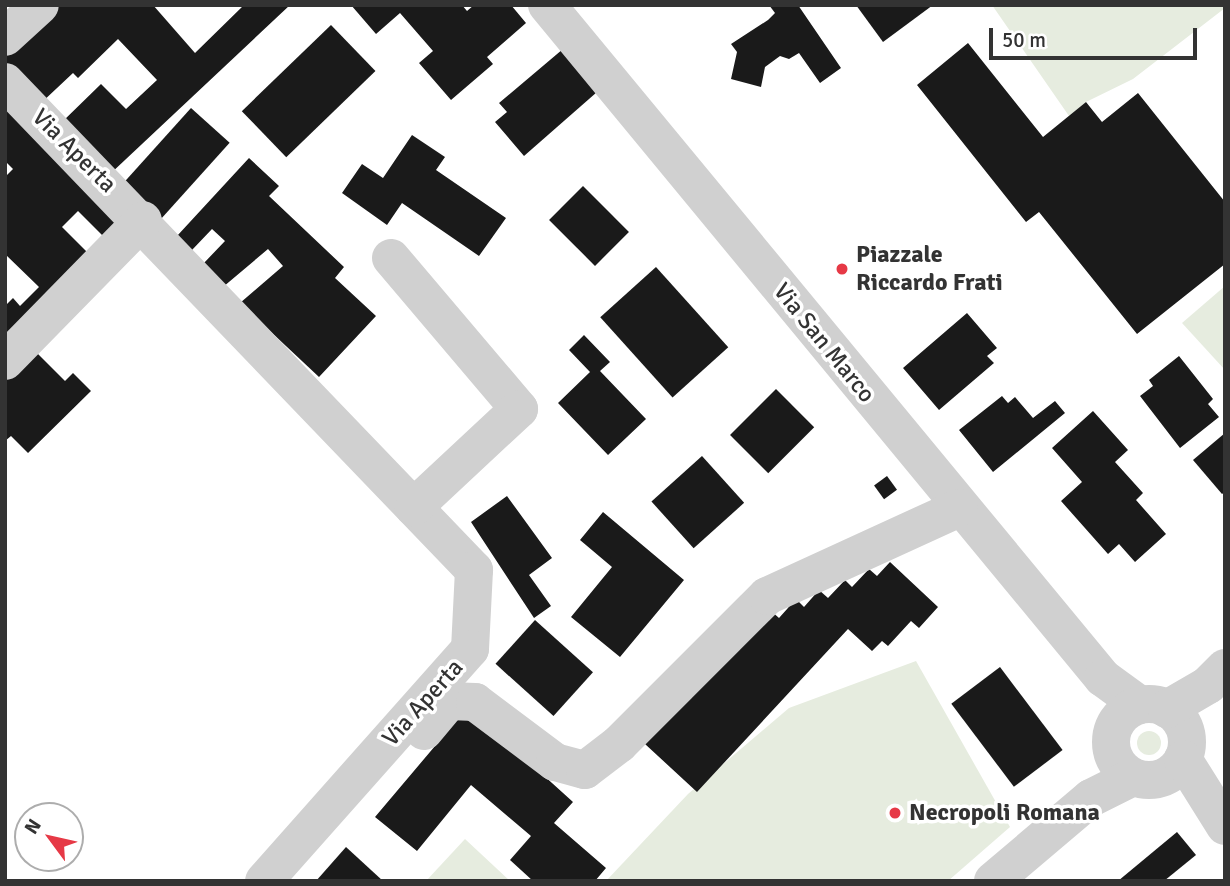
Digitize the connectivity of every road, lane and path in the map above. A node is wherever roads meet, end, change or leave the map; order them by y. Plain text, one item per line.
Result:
1 (40, 5) edge
2 (547, 5) edge
3 (5, 37) edge
4 (5, 82) edge
5 (143, 220) junction
6 (391, 258) dead end
7 (5, 361) edge
8 (414, 507) junction
9 (959, 508) junction
10 (1216, 677) edge
11 (1151, 741) junction
12 (1219, 820) edge
13 (1010, 876) edge
14 (264, 881) edge
15 (298, 881) edge

1 - 3 street
2 - 9 street, Via San Marco
4 - 5 street, Via Aperta
5 - 7 street
5 - 8 street, Via Aperta
6 - 8 street
8 - 14 street, Via Aperta
9 - 11 street, Via San Marco
9 - 15 street, Via Aperta
10 - 11 street
11 - 12 street
11 - 13 street

